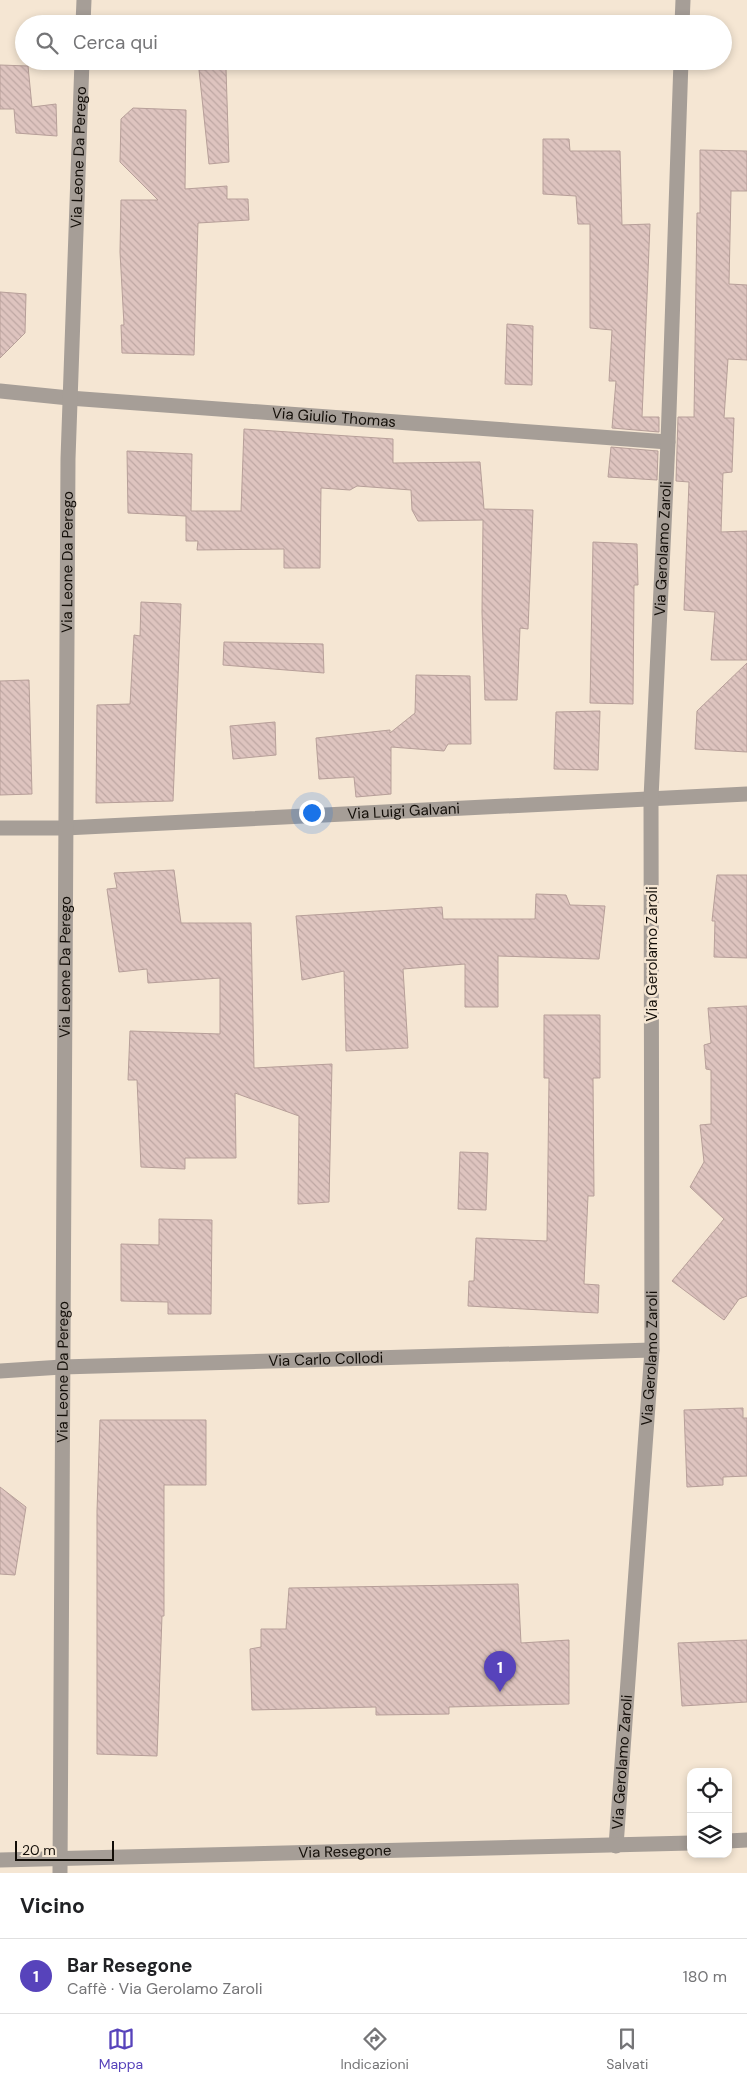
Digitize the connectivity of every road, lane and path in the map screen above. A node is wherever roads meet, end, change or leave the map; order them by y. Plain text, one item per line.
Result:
1 (84, 0) edge
2 (683, 0) edge
3 (83, 15) edge
4 (682, 15) edge
5 (82, 70) edge
6 (681, 70) edge
7 (0, 391) edge
8 (69, 398) junction
9 (668, 442) junction
10 (747, 794) edge
11 (651, 798) junction
12 (0, 828) edge
13 (65, 828) junction
14 (652, 1350) junction
15 (62, 1367) junction
16 (0, 1371) edge
17 (747, 1840) edge
18 (732, 1841) edge
19 (687, 1842) edge
20 (616, 1846) junction
21 (0, 1860) edge
22 (60, 1866) edge

1 - 3 street
2 - 4 street
5 - 8 street, Via Leone Da Perego
6 - 9 street, Via Gerolamo Zaroli
7 - 8 street, Via Giulio Thomas
8 - 9 street, Via Giulio Thomas
8 - 13 street, Via Leone Da Perego
9 - 11 street, Via Gerolamo Zaroli
10 - 11 street, Via Luigi Galvani
11 - 13 street, Via Luigi Galvani
11 - 14 street, Via Gerolamo Zaroli
12 - 13 street, Via Luigi Galvani
13 - 15 street, Via Leone Da Perego
14 - 15 street, Via Carlo Collodi
14 - 20 street, Via Gerolamo Zaroli
15 - 16 street, Via Carlo Collodi
15 - 22 street, Via Leone Da Perego
17 - 18 street
19 - 20 street, Via Resegone
20 - 22 street, Via Resegone
21 - 22 street, Via Resegone

